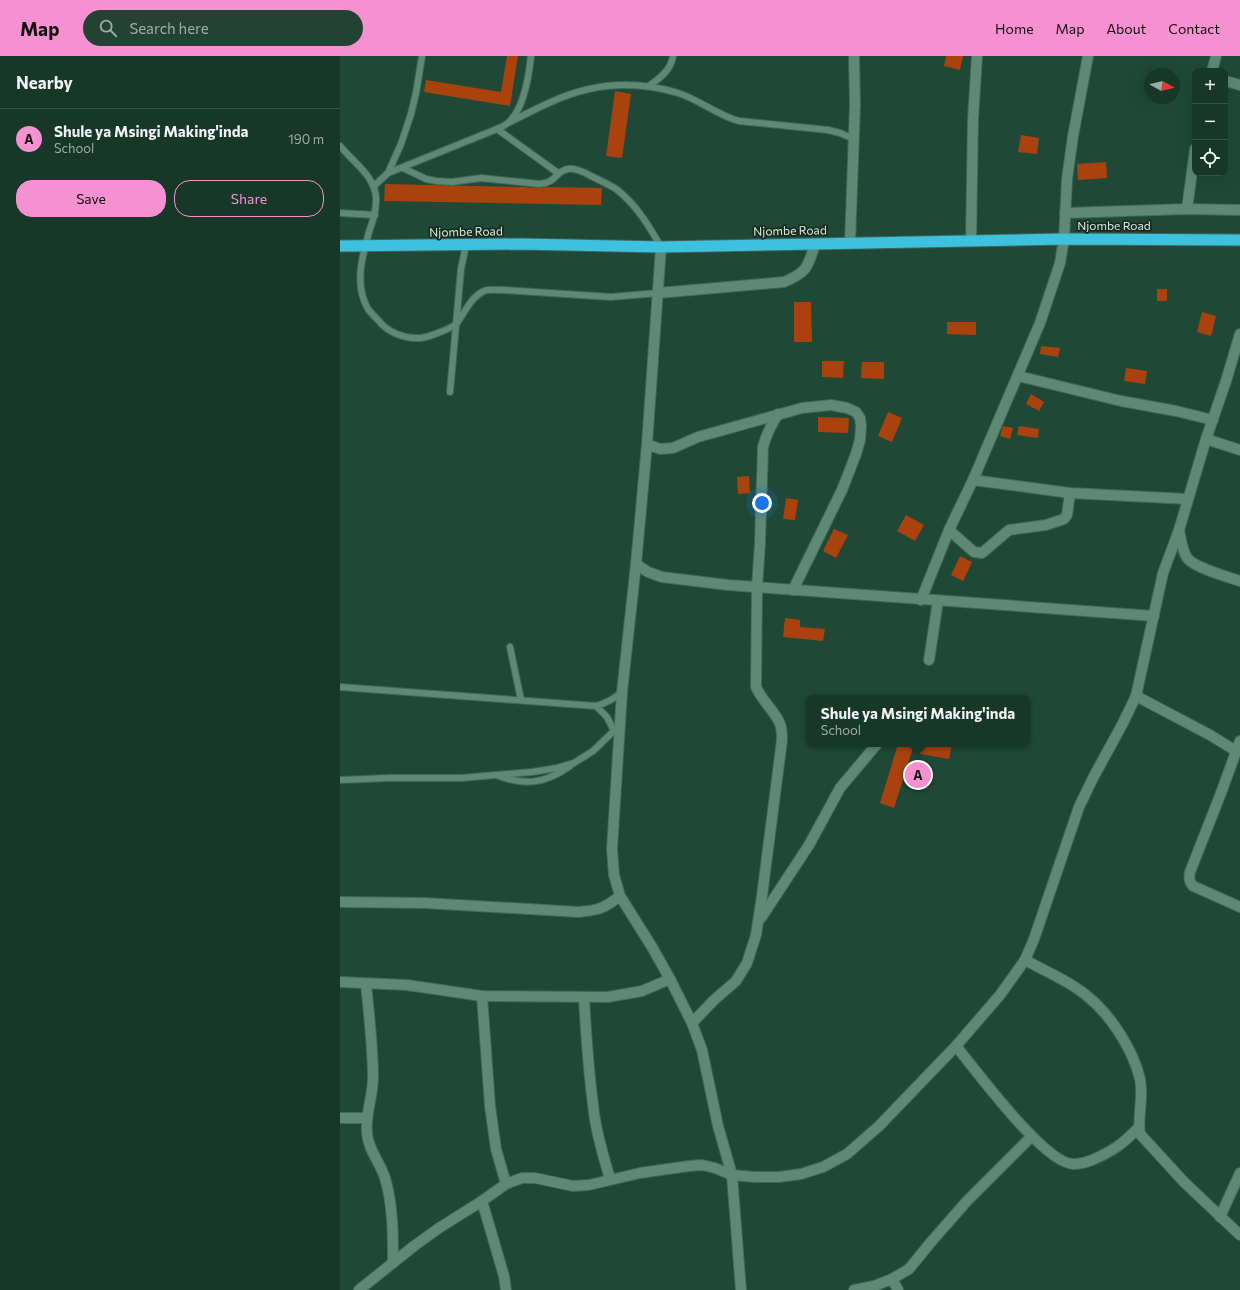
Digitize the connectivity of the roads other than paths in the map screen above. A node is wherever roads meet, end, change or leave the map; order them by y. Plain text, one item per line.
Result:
1 (422, 56) edge
2 (531, 56) edge
3 (673, 56) edge
4 (854, 56) edge
5 (977, 56) edge
6 (1088, 56) edge
7 (1216, 56) edge
8 (1213, 68) edge
9 (1228, 82) edge
10 (1240, 85) edge
11 (649, 86) junction
12 (510, 122) junction
13 (497, 129) junction
14 (854, 139) junction
15 (340, 146) edge
16 (403, 168) junction
17 (1192, 172) edge
18 (388, 173) junction
19 (558, 173) junction
20 (374, 186) junction
21 (1187, 209) junction
22 (1240, 210) edge
23 (340, 213) edge
24 (1065, 213) junction
25 (375, 215) junction
26 (1064, 239) junction
27 (971, 240) junction
28 (1240, 240) edge
29 (850, 243) junction
30 (815, 244) junction
31 (466, 245) junction
32 (340, 246) edge
33 (365, 246) junction
34 (661, 247) junction
35 (658, 293) junction
36 (456, 324) junction
37 (1240, 334) edge
38 (1018, 376) junction
39 (450, 392) dead end
40 (778, 414) junction
41 (1213, 420) junction
42 (1206, 439) junction
43 (647, 444) junction
44 (1240, 450) edge
45 (973, 480) junction
46 (1070, 493) junction
47 (1188, 499) junction
48 (949, 530) junction
49 (1179, 530) junction
50 (636, 564) junction
51 (1240, 581) edge
52 (757, 587) junction
53 (793, 590) junction
54 (921, 600) junction
55 (938, 601) junction
56 (1154, 616) junction
57 (510, 647) dead end
58 (929, 660) dead end
59 (340, 687) edge
60 (622, 692) junction
61 (1136, 696) junction
62 (521, 700) junction
63 (596, 706) junction
64 (617, 728) junction
65 (1239, 745) edge
66 (874, 747) edge
67 (574, 763) junction
68 (495, 774) junction
69 (340, 780) edge
70 (620, 896) junction
71 (340, 902) edge
72 (1240, 907) edge
73 (758, 923) junction
74 (1025, 960) junction
75 (670, 979) junction
76 (340, 982) edge
77 (366, 984) junction
78 (482, 996) junction
79 (584, 997) junction
80 (692, 1023) junction
81 (956, 1046) junction
82 (340, 1118) edge
83 (367, 1118) junction
84 (1139, 1128) junction
85 (1031, 1137) junction
86 (1240, 1173) edge
87 (732, 1175) junction
88 (610, 1179) junction
89 (506, 1184) junction
90 (482, 1201) junction
91 (1220, 1217) junction
92 (1240, 1235) edge
93 (393, 1263) junction
94 (892, 1279) junction
95 (359, 1290) edge
96 (506, 1290) edge
97 (742, 1290) edge
98 (854, 1290) edge
99 (898, 1290) edge

1 - 18 lane
2 - 12 lane
3 - 11 lane
4 - 14 street
5 - 27 street
6 - 24 street
7 - 8 street
9 - 10 street
11 - 12 lane
11 - 14 lane
12 - 13 lane
13 - 16 lane
13 - 19 lane
14 - 29 street
15 - 20 lane
16 - 18 lane
16 - 19 lane
17 - 21 street
18 - 20 lane
19 - 34 lane
20 - 25 lane
21 - 22 street
21 - 24 street
23 - 25 lane
24 - 26 street
25 - 33 lane
26 - 27 highway, Njombe Road
26 - 28 highway, Njombe Road
26 - 38 street
27 - 29 highway, Njombe Road
29 - 30 highway, Njombe Road
30 - 34 highway, Njombe Road
30 - 35 street
31 - 33 highway, Njombe Road
31 - 34 highway, Njombe Road
31 - 36 lane
32 - 33 highway, Njombe Road
33 - 36 lane
34 - 35 street
35 - 36 lane
35 - 43 street
36 - 39 lane
37 - 41 street
38 - 41 street
38 - 45 street
40 - 43 street
40 - 52 street
40 - 53 street
41 - 42 street
42 - 44 street
42 - 47 street
43 - 50 street
45 - 46 street
45 - 48 street
46 - 47 street
46 - 48 street
47 - 49 street
48 - 54 street
49 - 51 street
49 - 56 street
50 - 52 street
50 - 60 street
52 - 53 street
52 - 73 street
53 - 54 street
54 - 55 street
55 - 56 street
55 - 58 street
56 - 61 street
57 - 62 lane
59 - 62 lane
60 - 63 lane
60 - 64 street
61 - 65 street
61 - 74 street
62 - 63 lane
63 - 64 lane
64 - 67 lane
64 - 70 street
65 - 72 street
66 - 73 street
67 - 68 lane
67 - 68 lane
68 - 69 lane
70 - 71 street
70 - 75 street
73 - 80 street
74 - 81 street
74 - 84 street
75 - 79 street
75 - 80 street
76 - 77 street
77 - 78 street
77 - 83 street
78 - 79 street
78 - 89 street
79 - 88 street
80 - 87 street
81 - 85 street
81 - 87 street
82 - 83 street
83 - 93 street
84 - 85 street
84 - 91 street
85 - 94 street
86 - 91 street
87 - 88 street
87 - 97 street
88 - 89 street
89 - 90 street
90 - 93 street
90 - 96 street
91 - 92 street
93 - 95 street
94 - 98 street
94 - 99 street

